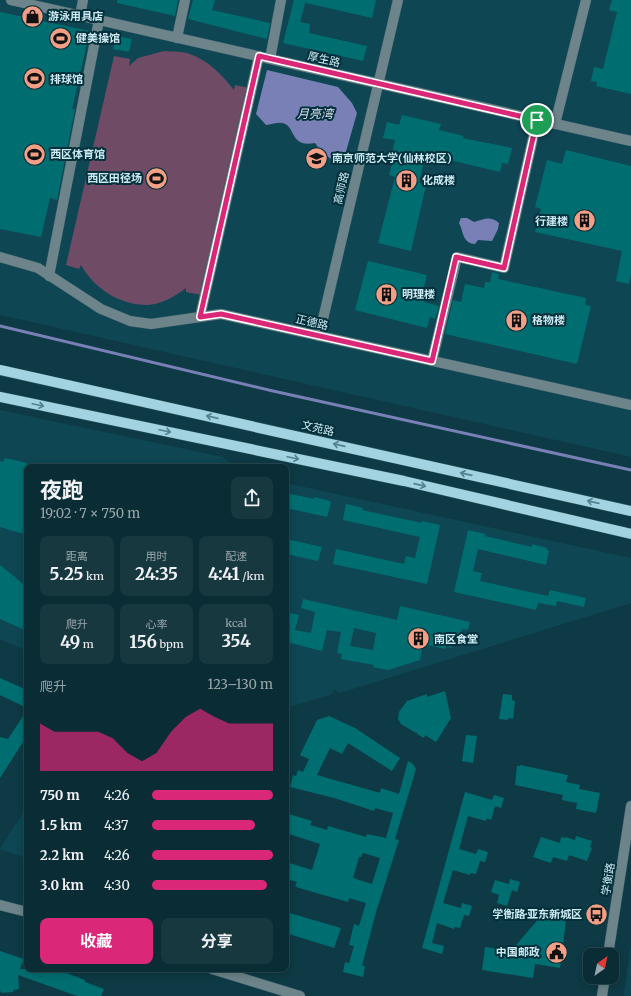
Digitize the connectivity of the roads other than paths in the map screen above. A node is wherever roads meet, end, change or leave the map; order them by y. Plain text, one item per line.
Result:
1 (11, 0) edge
2 (83, 0) edge
3 (185, 0) edge
4 (281, 0) edge
5 (398, 0) edge
6 (586, 0) edge
7 (80, 16) junction
8 (99, 20) junction
9 (177, 38) junction
10 (259, 56) junction
11 (270, 59) junction
12 (378, 83) junction
13 (537, 120) junction
14 (555, 124) junction
15 (631, 141) edge
16 (0, 257) edge
17 (49, 276) junction
18 (200, 317) junction
19 (319, 336) junction
20 (432, 361) junction
21 (0, 370) edge
22 (0, 397) edge
23 (631, 405) edge
24 (631, 511) edge
25 (631, 534) edge
26 (631, 809) edge
27 (0, 905) edge
28 (24, 911) edge
29 (609, 948) edge
30 (222, 972) edge
31 (604, 984) edge
32 (300, 996) edge
33 (602, 996) edge

1 - 7 street, 厚生路
2 - 7 street
3 - 9 street
4 - 11 street
5 - 12 street, 高师路
6 - 14 street
7 - 8 street, 厚生路
8 - 9 street, 厚生路
8 - 17 street
9 - 10 street, 厚生路
10 - 11 street, 厚生路
10 - 18 street
11 - 12 street, 厚生路
12 - 13 street, 厚生路
12 - 19 street, 高师路
13 - 14 street, 厚生路
13 - 20 street
14 - 15 street, 厚生路
16 - 17 street, 正德路
17 - 18 street, 正德路
18 - 19 street, 正德路
19 - 20 street, 正德路
20 - 23 street, 正德路
24 -> 21 main road, 文苑路
22 -> 25 main road
26 - 29 street, 学衡路
27 - 28 street
30 - 32 street
31 - 33 street

